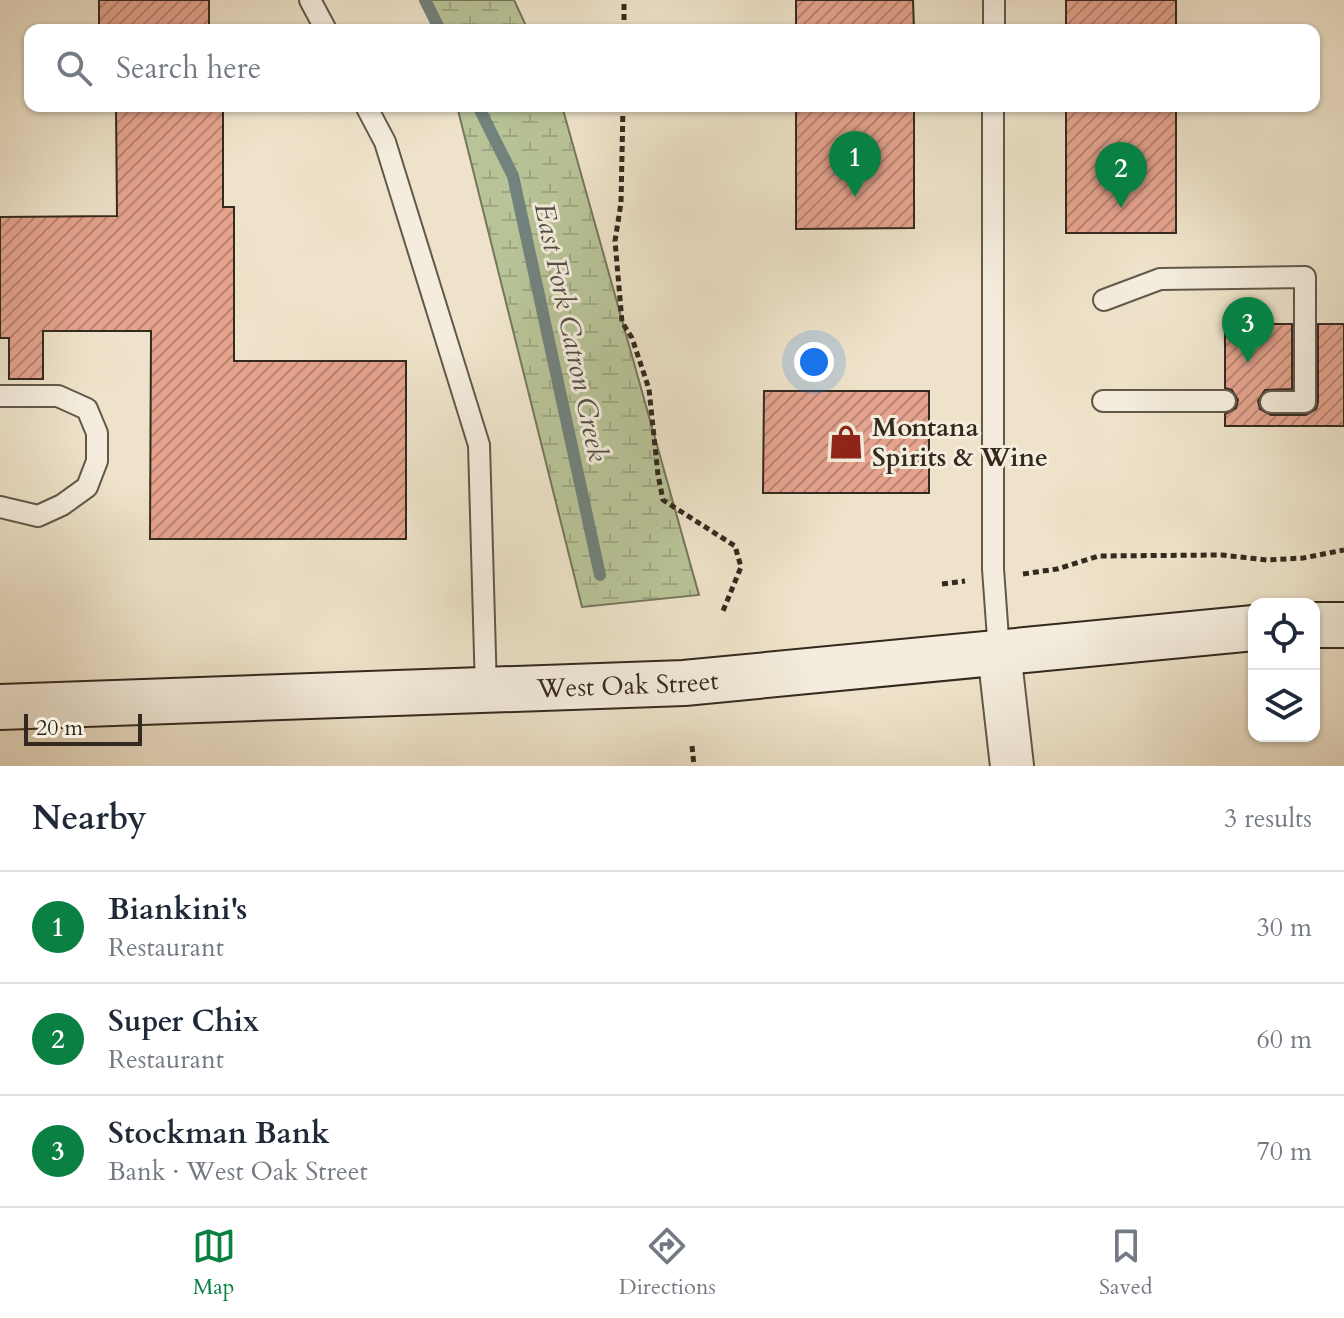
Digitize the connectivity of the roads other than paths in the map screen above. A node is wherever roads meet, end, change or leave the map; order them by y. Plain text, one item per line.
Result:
1 (310, 0) edge
2 (994, 0) edge
3 (323, 24) edge
4 (994, 24) edge
5 (369, 112) edge
6 (993, 112) edge
7 (1104, 300) dead end
8 (0, 396) edge
9 (1103, 401) dead end
10 (1225, 401) dead end
11 (1271, 402) dead end
12 (0, 507) edge
13 (1320, 625) edge
14 (1344, 625) edge
15 (1248, 629) edge
16 (999, 652) junction
17 (486, 690) junction
18 (0, 707) edge
19 (1012, 766) edge

1 - 3 lane
2 - 4 lane
5 - 17 lane
6 - 16 lane
7 - 11 lane
8 - 12 lane
9 - 10 lane
13 - 14 main road
15 - 16 main road, West Oak Street
16 - 17 main road, West Oak Street
16 - 19 street
17 - 18 main road, West Oak Street

